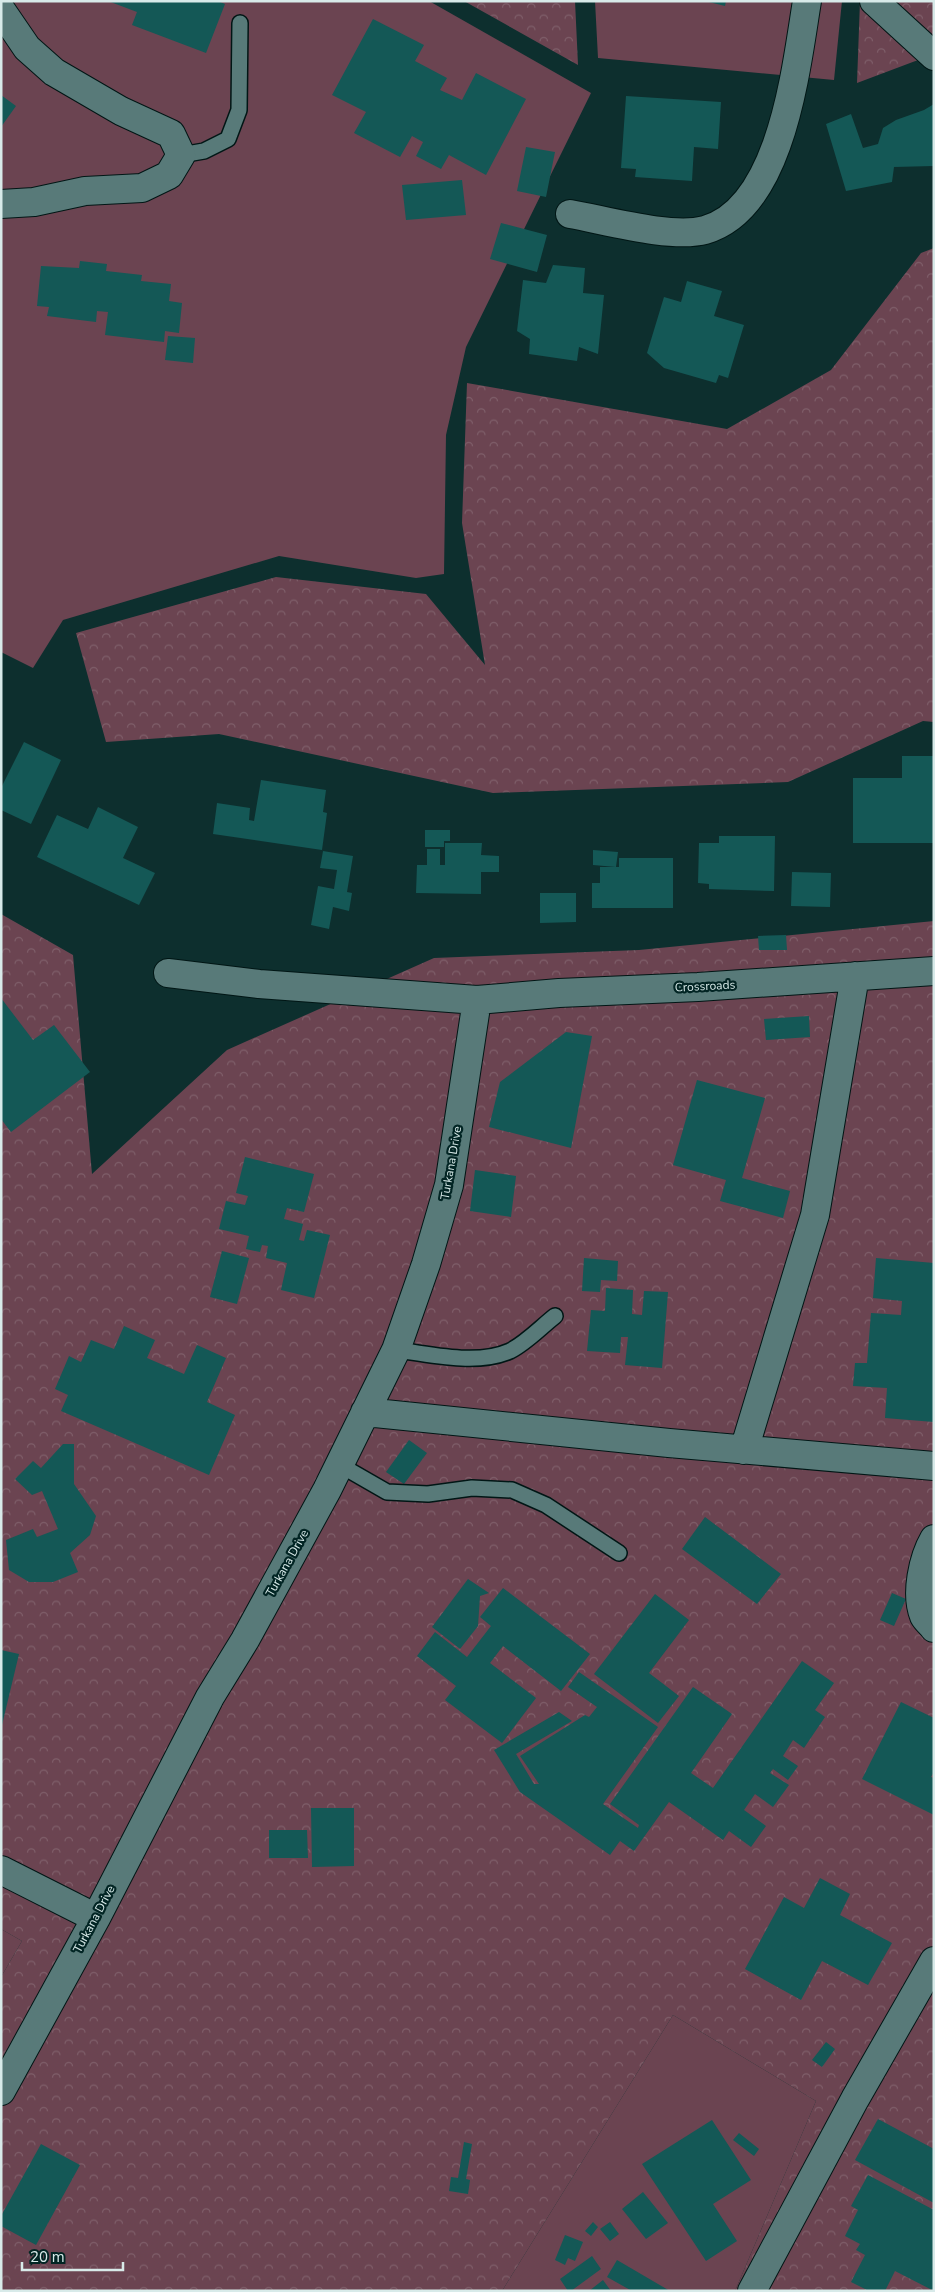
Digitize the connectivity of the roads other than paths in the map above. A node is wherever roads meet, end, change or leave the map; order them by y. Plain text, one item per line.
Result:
1 (807, 1) edge
2 (874, 1) edge
3 (1, 10) edge
4 (240, 23) dead end
5 (934, 56) edge
6 (181, 155) junction
7 (1, 204) edge
8 (570, 214) dead end
9 (934, 971) edge
10 (168, 973) dead end
11 (855, 976) junction
12 (477, 1000) junction
13 (555, 1316) dead end
14 (396, 1350) junction
15 (365, 1412) junction
16 (744, 1450) junction
17 (340, 1465) junction
18 (934, 1466) edge
19 (934, 1539) edge
20 (619, 1553) dead end
21 (934, 1628) edge
22 (1, 1870) edge
23 (96, 1918) junction
24 (934, 1961) edge
25 (1, 2091) edge
26 (752, 2291) edge

1 - 8 street
2 - 5 street
3 - 6 street
4 - 6 lane
6 - 7 street
9 - 11 street, Crossroads
10 - 12 street, Crossroads
11 - 12 street, Crossroads
11 - 16 street
12 - 14 street, Turkana Drive
13 - 14 lane
14 - 15 street, Turkana Drive
15 - 16 street
15 - 17 street, Turkana Drive
16 - 18 street
17 - 20 lane
17 - 23 street, Turkana Drive
19 - 21 street
22 - 23 street
23 - 25 street, Turkana Drive
24 - 26 street

